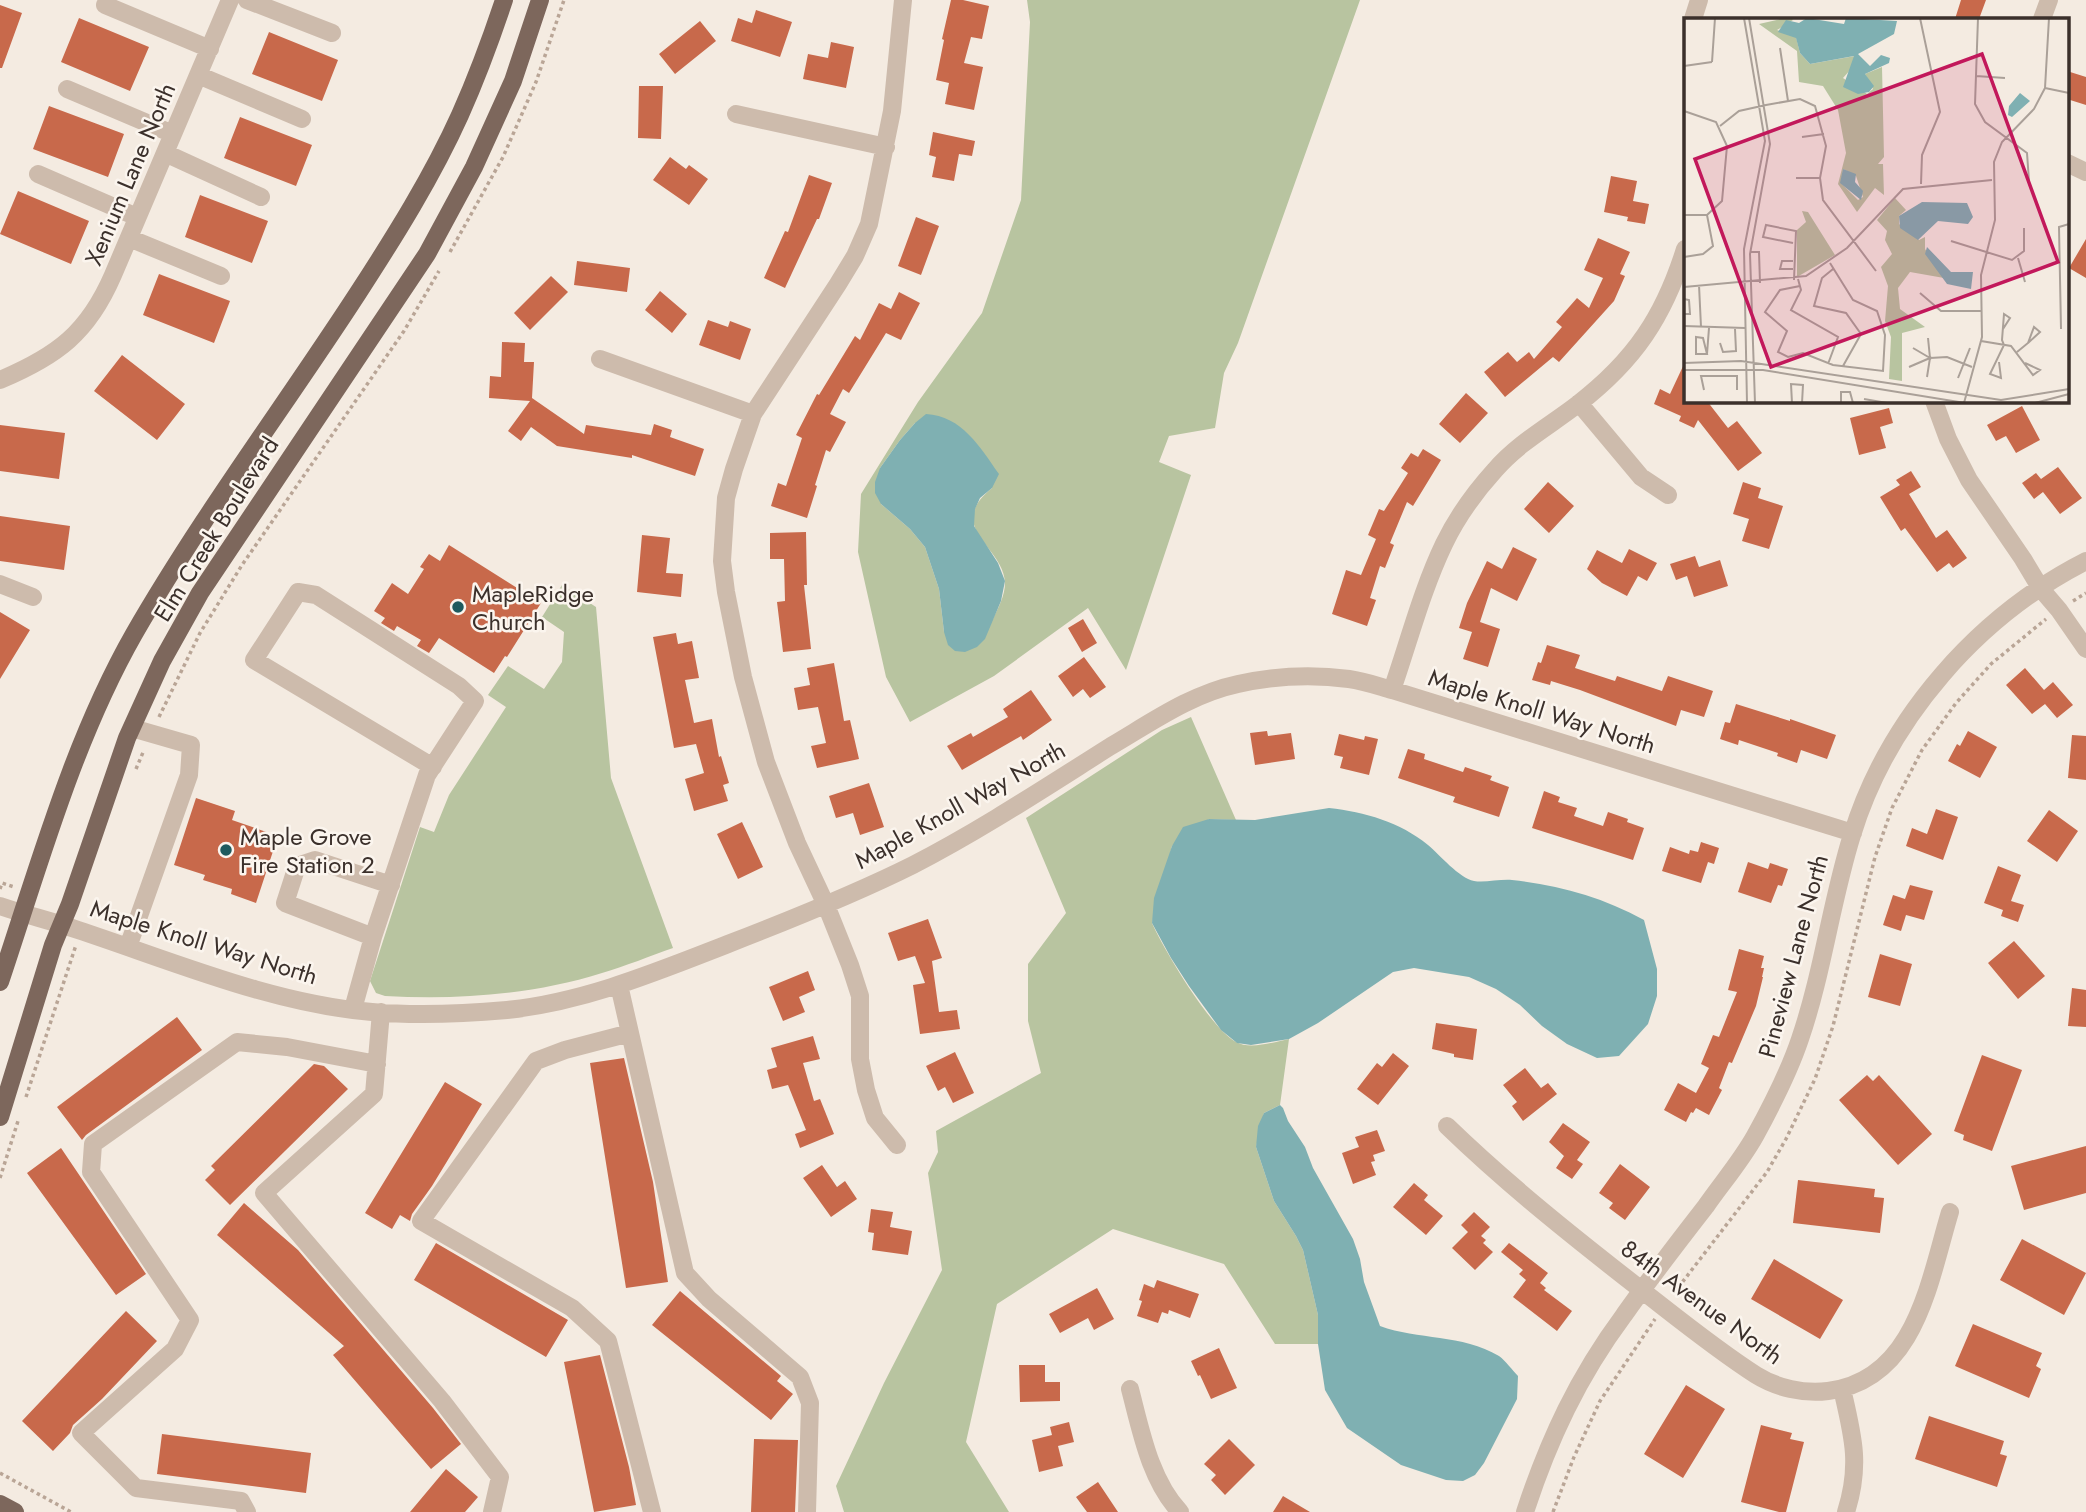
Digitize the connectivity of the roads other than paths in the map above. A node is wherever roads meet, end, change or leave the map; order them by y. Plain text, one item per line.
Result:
1 (230, 0) edge
2 (247, 0) edge
3 (504, 0) edge
4 (540, 0) edge
5 (903, 0) edge
6 (1699, 0) edge
7 (2049, 0) edge
8 (105, 5) dead end
9 (1693, 18) edge
10 (2042, 18) edge
11 (332, 33) dead end
12 (210, 49) junction
13 (198, 75) junction
14 (67, 89) dead end
15 (736, 114) dead end
16 (302, 119) dead end
17 (173, 134) junction
18 (886, 146) junction
19 (164, 153) junction
20 (2068, 163) edge
21 (2086, 172) edge
22 (38, 174) dead end
23 (261, 197) dead end
24 (137, 217) junction
25 (129, 237) junction
26 (1684, 252) edge
27 (221, 276) dead end
28 (600, 359) dead end
29 (0, 380) edge
30 (1934, 402) edge
31 (1579, 403) junction
32 (753, 414) junction
33 (1668, 495) dead end
34 (2086, 561) edge
35 (0, 584) edge
36 (2041, 589) junction
37 (33, 597) dead end
38 (2086, 649) edge
39 (1392, 690) junction
40 (132, 728) junction
41 (433, 766) junction
42 (1853, 833) junction
43 (391, 885) junction
44 (826, 905) junction
45 (0, 906) edge
46 (23, 914) junction
47 (71, 927) junction
48 (373, 937) junction
49 (128, 947) junction
50 (0, 982) edge
51 (619, 985) junction
52 (353, 1009) junction
53 (381, 1012) junction
54 (630, 1033) junction
55 (377, 1064) junction
56 (0, 1117) edge
57 (1447, 1126) dead end
58 (897, 1145) dead end
59 (1950, 1212) dead end
60 (1642, 1291) junction
61 (1130, 1389) dead end
62 (1842, 1389) junction
63 (0, 1504) edge
64 (15, 1512) edge
65 (247, 1512) edge
66 (492, 1512) edge
67 (652, 1512) edge
68 (807, 1512) edge
69 (1180, 1512) edge
70 (1525, 1512) edge
71 (1846, 1512) edge

1 - 12 street, Xenium Lane North
2 - 11 street
3 - 46 main road, Elm Creek Boulevard
4 - 40 main road, Elm Creek Boulevard
5 - 18 street
6 - 9 street
7 - 10 street
8 - 12 street
12 - 13 street, Xenium Lane North
13 - 16 street
13 - 17 street, Xenium Lane North
14 - 17 street
15 - 18 street
17 - 19 street, Xenium Lane North
18 - 32 street
19 - 23 street
19 - 24 street, Xenium Lane North
20 - 21 street
22 - 24 street
24 - 25 street, Xenium Lane North
25 - 27 street
25 - 29 street, Xenium Lane North
26 - 31 street
28 - 32 street
30 - 36 street
31 - 33 street
31 - 39 street
32 - 44 street
34 - 36 street, Pineview Lane North
35 - 37 street
36 - 38 street
36 - 42 street, Pineview Lane North
39 - 42 street, Maple Knoll Way North
39 - 44 street, Maple Knoll Way North
40 - 47 main road, Elm Creek Boulevard
40 - 49 street
41 - 41 street
41 - 43 street
42 - 60 street, Pineview Lane North
43 - 48 street
43 - 48 street
44 - 51 street, Maple Knoll Way North
44 - 58 street
45 - 46 street, Maple Knoll Way North
46 - 47 street, Maple Knoll Way North
46 - 50 main road, Elm Creek Boulevard
47 - 49 street, Maple Knoll Way North
47 - 56 main road, Elm Creek Boulevard
48 - 52 street
49 - 52 street, Maple Knoll Way North
51 - 53 street, Maple Knoll Way North
51 - 54 street
52 - 53 street, Maple Knoll Way North
53 - 55 street
54 - 67 street
54 - 68 street
55 - 65 street
55 - 66 street
57 - 60 street, 84th Avenue North
59 - 62 street, 84th Avenue North
60 - 62 street, 84th Avenue North
60 - 70 street, Pineview Lane North
61 - 69 street
62 - 71 street
63 - 64 main road

